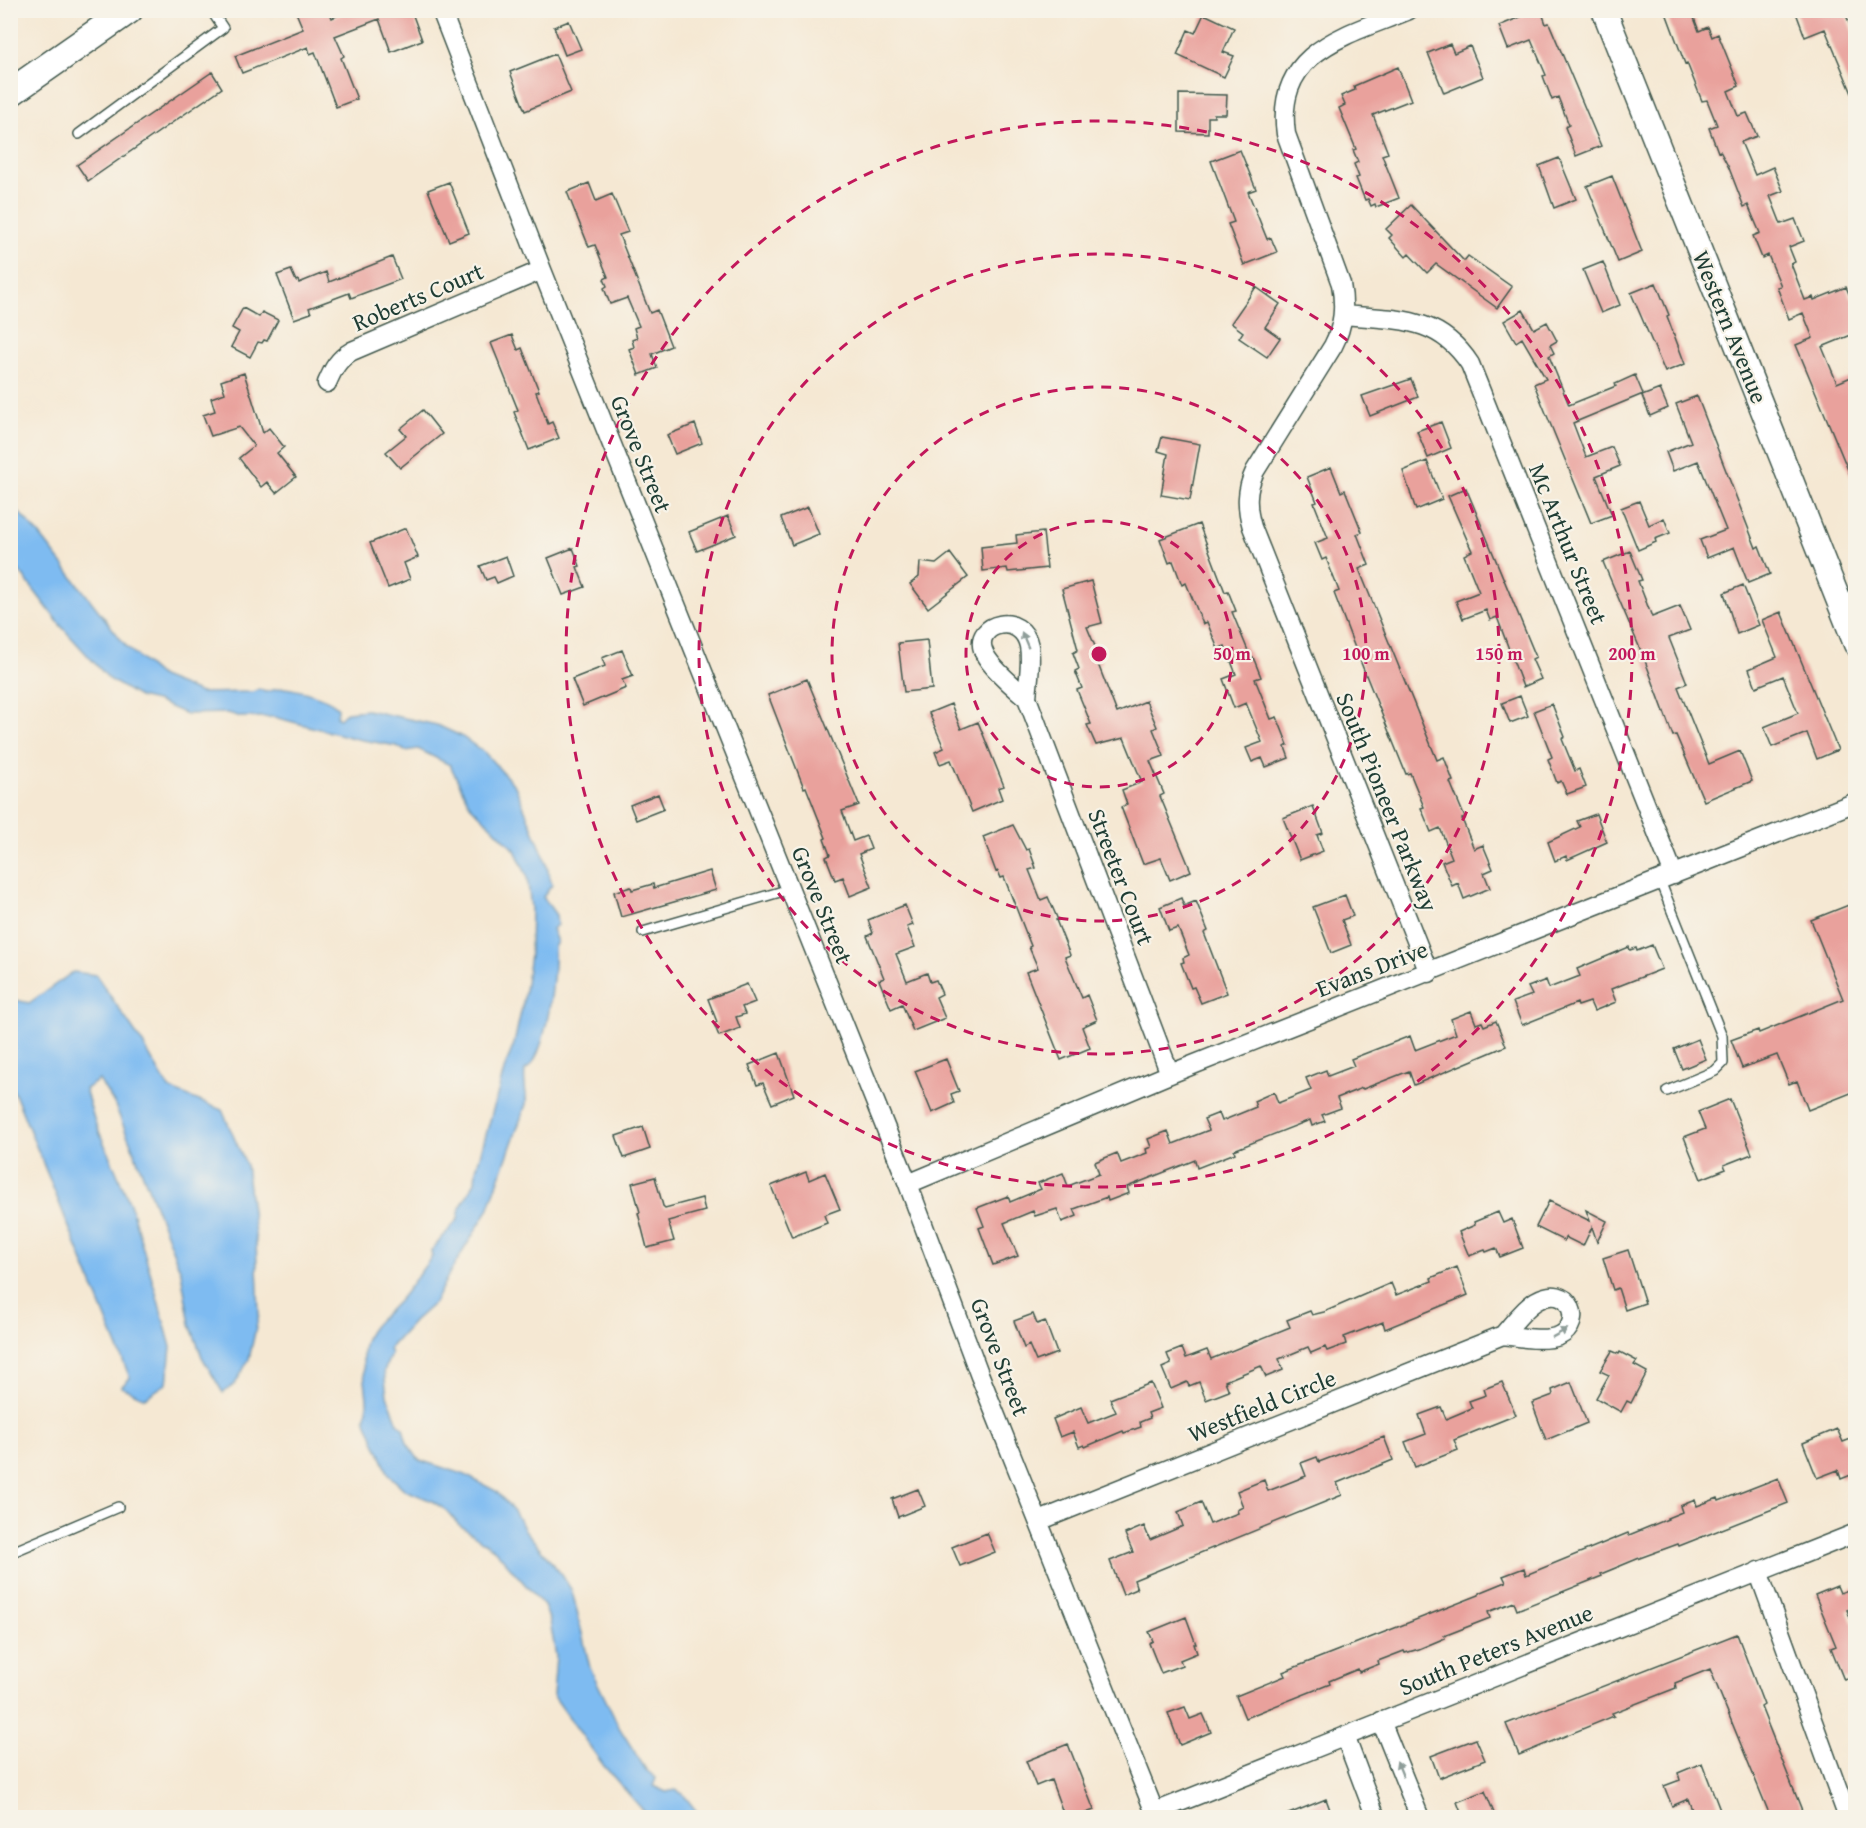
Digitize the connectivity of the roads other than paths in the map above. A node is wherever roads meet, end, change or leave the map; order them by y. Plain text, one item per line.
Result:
1 (129, 10) edge
2 (211, 10) edge
3 (441, 10) edge
4 (1409, 10) edge
5 (1604, 10) edge
6 (10, 93) edge
7 (80, 134) dead end
8 (542, 270) junction
9 (1343, 315) junction
10 (327, 383) dead end
11 (1856, 644) edge
12 (1027, 698) dead end
13 (1856, 802) edge
14 (1667, 878) junction
15 (790, 889) junction
16 (643, 932) dead end
17 (1430, 973) junction
18 (1170, 1074) junction
19 (1667, 1091) dead end
20 (908, 1184) junction
21 (1503, 1335) dead end
22 (118, 1507) dead end
23 (1039, 1521) junction
24 (1856, 1533) edge
25 (10, 1553) edge
26 (1758, 1572) junction
27 (1381, 1721) junction
28 (1345, 1736) junction
29 (1156, 1815) edge
30 (1376, 1818) edge
31 (1420, 1818) edge
32 (1848, 1818) edge

1 - 6 main road
2 - 7 lane
3 - 8 street, Grove Street
4 - 9 street, South Pioneer Parkway
5 - 11 street, Western Avenue
8 - 10 street, Roberts Court
8 - 15 street, Grove Street
9 - 14 street, Mc Arthur Street
9 - 17 street, South Pioneer Parkway
12 - 18 street, Streeter Court
13 - 14 street, Evans Drive
14 - 17 street, Evans Drive
14 - 19 lane
15 - 16 lane
15 - 20 street, Grove Street
17 - 18 street, Evans Drive
18 - 20 street, Evans Drive
20 - 23 street, Grove Street
21 - 23 street, Westfield Circle
22 - 25 lane
23 - 29 street, Grove Street
24 - 26 street, South Peters Avenue
26 - 27 street, South Peters Avenue
26 - 32 street
27 - 28 street, South Peters Avenue
31 -> 27 street
28 - 29 street, South Peters Avenue
28 - 30 street

